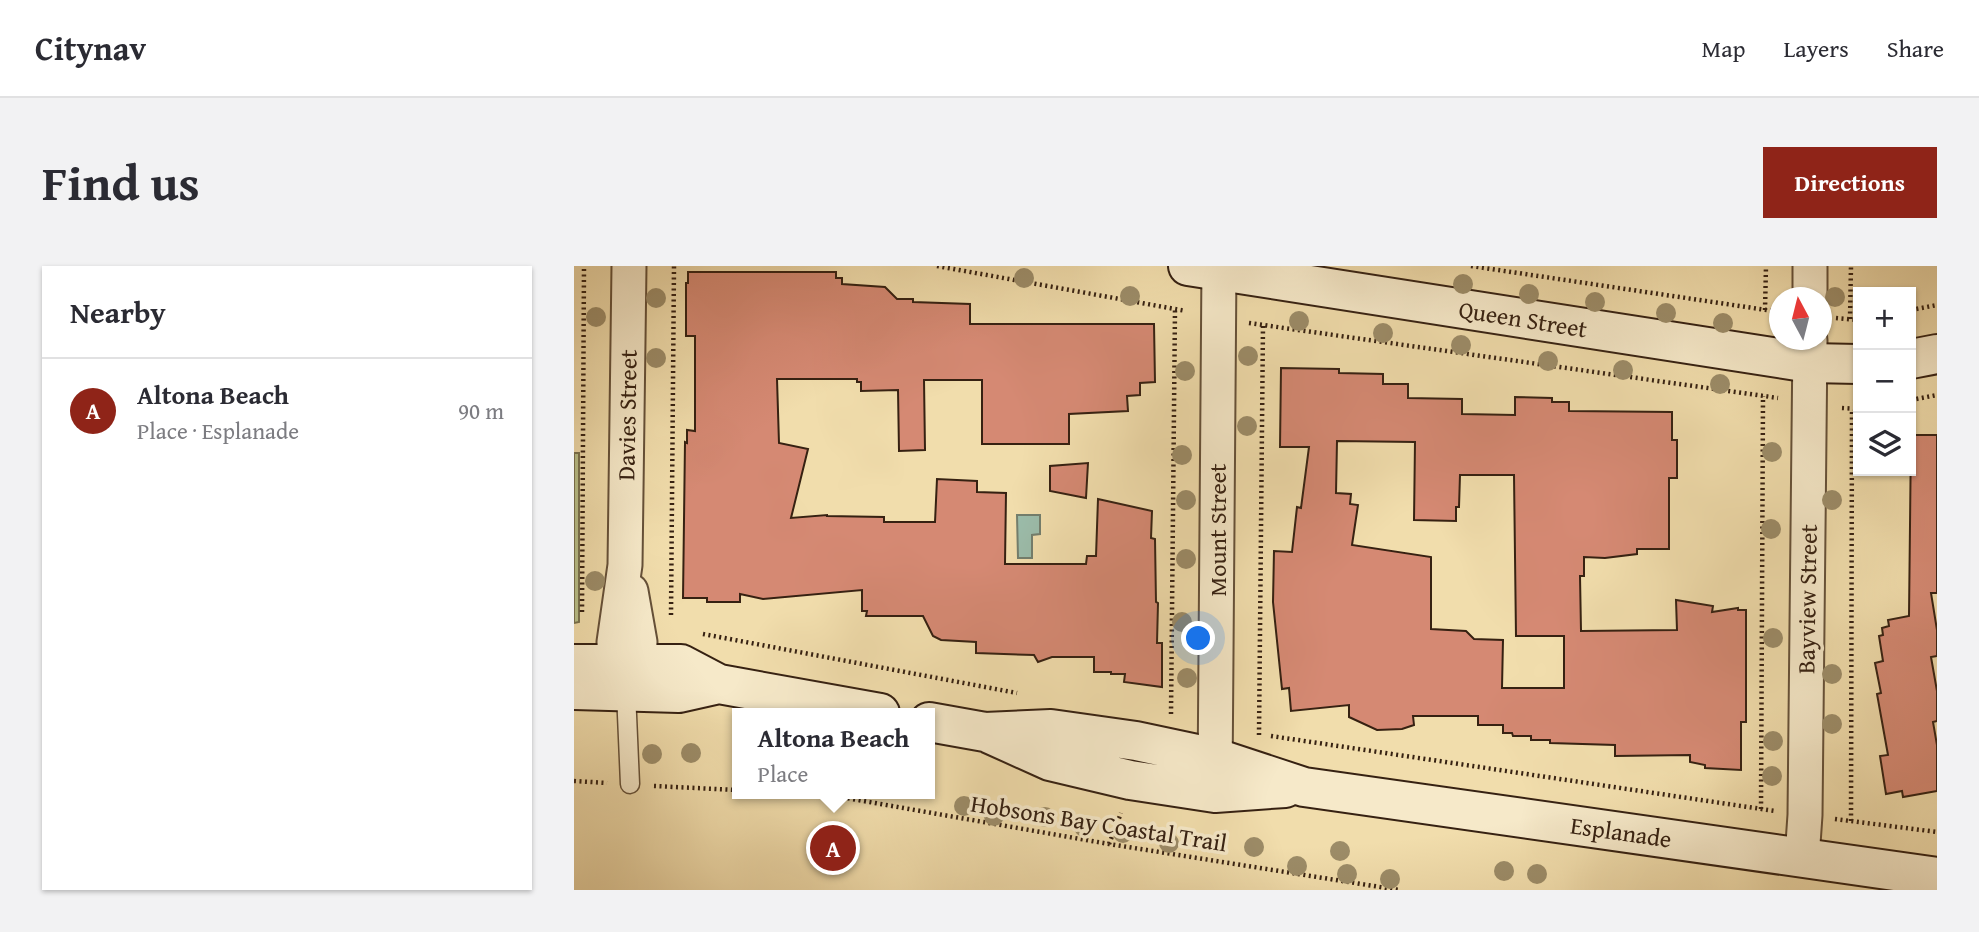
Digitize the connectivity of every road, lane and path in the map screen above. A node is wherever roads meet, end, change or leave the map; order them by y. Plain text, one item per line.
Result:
1 (584, 266) edge
2 (629, 266) edge
3 (674, 266) edge
4 (937, 266) edge
5 (1471, 266) edge
6 (1766, 266) edge
7 (1810, 266) edge
8 (1851, 266) edge
9 (1209, 268) edge
10 (1812, 287) edge
11 (1937, 304) edge
12 (1175, 309) junction
13 (1916, 309) edge
14 (1765, 310) junction
15 (1769, 311) edge
16 (1218, 316) junction
17 (1850, 319) junction
18 (1853, 319) edge
19 (1263, 325) junction
20 (1769, 325) edge
21 (1832, 325) edge
22 (1832, 344) edge
23 (1813, 350) edge
24 (1937, 354) edge
25 (1916, 358) edge
26 (1853, 361) edge
27 (1937, 395) edge
28 (1763, 396) junction
29 (1916, 399) edge
30 (1809, 403) junction
31 (1852, 409) joint
32 (698, 633) dead end
33 (627, 656) junction
34 (574, 664) edge
35 (574, 690) edge
36 (1019, 693) dead end
37 (852, 708) edge
38 (935, 723) edge
39 (1259, 735) junction
40 (1216, 760) junction
41 (630, 784) dead end
42 (852, 799) edge
43 (1761, 809) junction
44 (1805, 815) junction
45 (1851, 821) junction
46 (1937, 832) edge
47 (1802, 858) junction
48 (1937, 877) edge
49 (1398, 890) edge

1 - 33 path
2 - 33 street, Davies Street
3 - 33 path
4 - 12 path
5 - 14 path
6 - 14 path
7 - 10 street, Bayview Street
8 - 17 path
9 - 16 street, Mount Street
9 - 20 street, Queen Street
11 - 13 path
12 - 16 path
12 - 40 path
14 - 15 path
16 - 19 path
16 - 40 street, Mount Street
17 - 18 path
17 - 21 path
19 - 28 path
19 - 39 path
22 - 26 street, Queen Street
23 - 30 street, Bayview Street
24 - 25 street
27 - 29 path
28 - 30 path
28 - 43 path
30 - 31 path
30 - 44 street, Bayview Street
31 - 45 path
32 - 36 path
33 - 34 street
33 - 35 street
33 - 37 street
33 - 41 lane
38 - 40 street, Esplanade
39 - 40 path
39 - 43 path
40 - 47 street, Esplanade
42 - 49 path, Hobsons Bay Coastal Trail
43 - 44 path
44 - 45 path
44 - 47 street, Bayview Street
45 - 46 path
47 - 48 street, Esplanade

